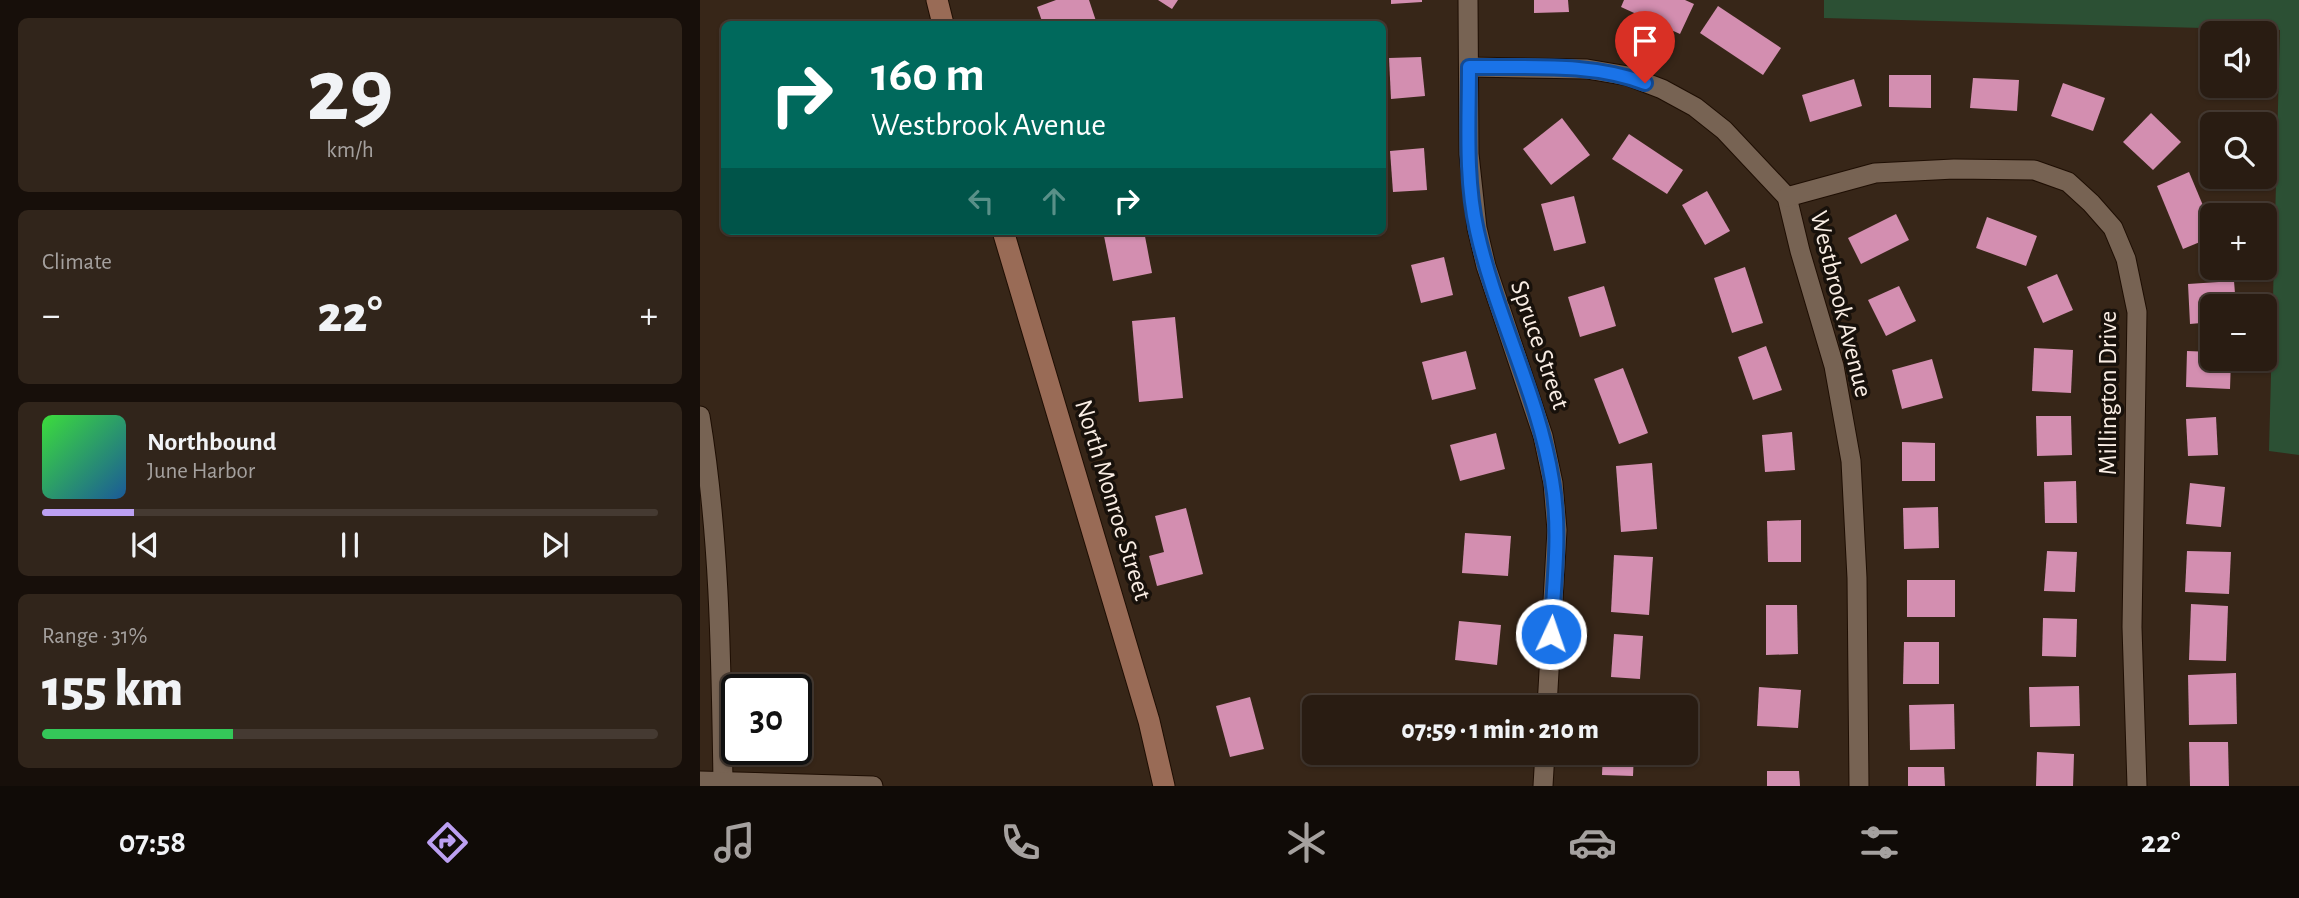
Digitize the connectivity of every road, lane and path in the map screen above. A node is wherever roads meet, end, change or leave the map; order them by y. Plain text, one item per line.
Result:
1 (937, 0) edge
2 (1468, 0) edge
3 (942, 21) edge
4 (1469, 67) junction
5 (1787, 197) junction
6 (1004, 235) edge
7 (700, 416) edge
8 (1548, 695) edge
9 (1544, 765) edge
10 (700, 781) edge
11 (723, 782) junction
12 (873, 786) edge
13 (1164, 786) edge
14 (1543, 786) edge
15 (1859, 786) edge
16 (2137, 786) edge

1 - 3 main road
2 - 4 street, Spruce Street
4 - 5 street, Westbrook Avenue
4 - 8 street, Spruce Street
5 - 15 street, Westbrook Avenue
5 - 16 street, Millington Drive
6 - 13 main road, North Monroe Street
7 - 11 street
9 - 14 street
10 - 11 street
11 - 12 street

